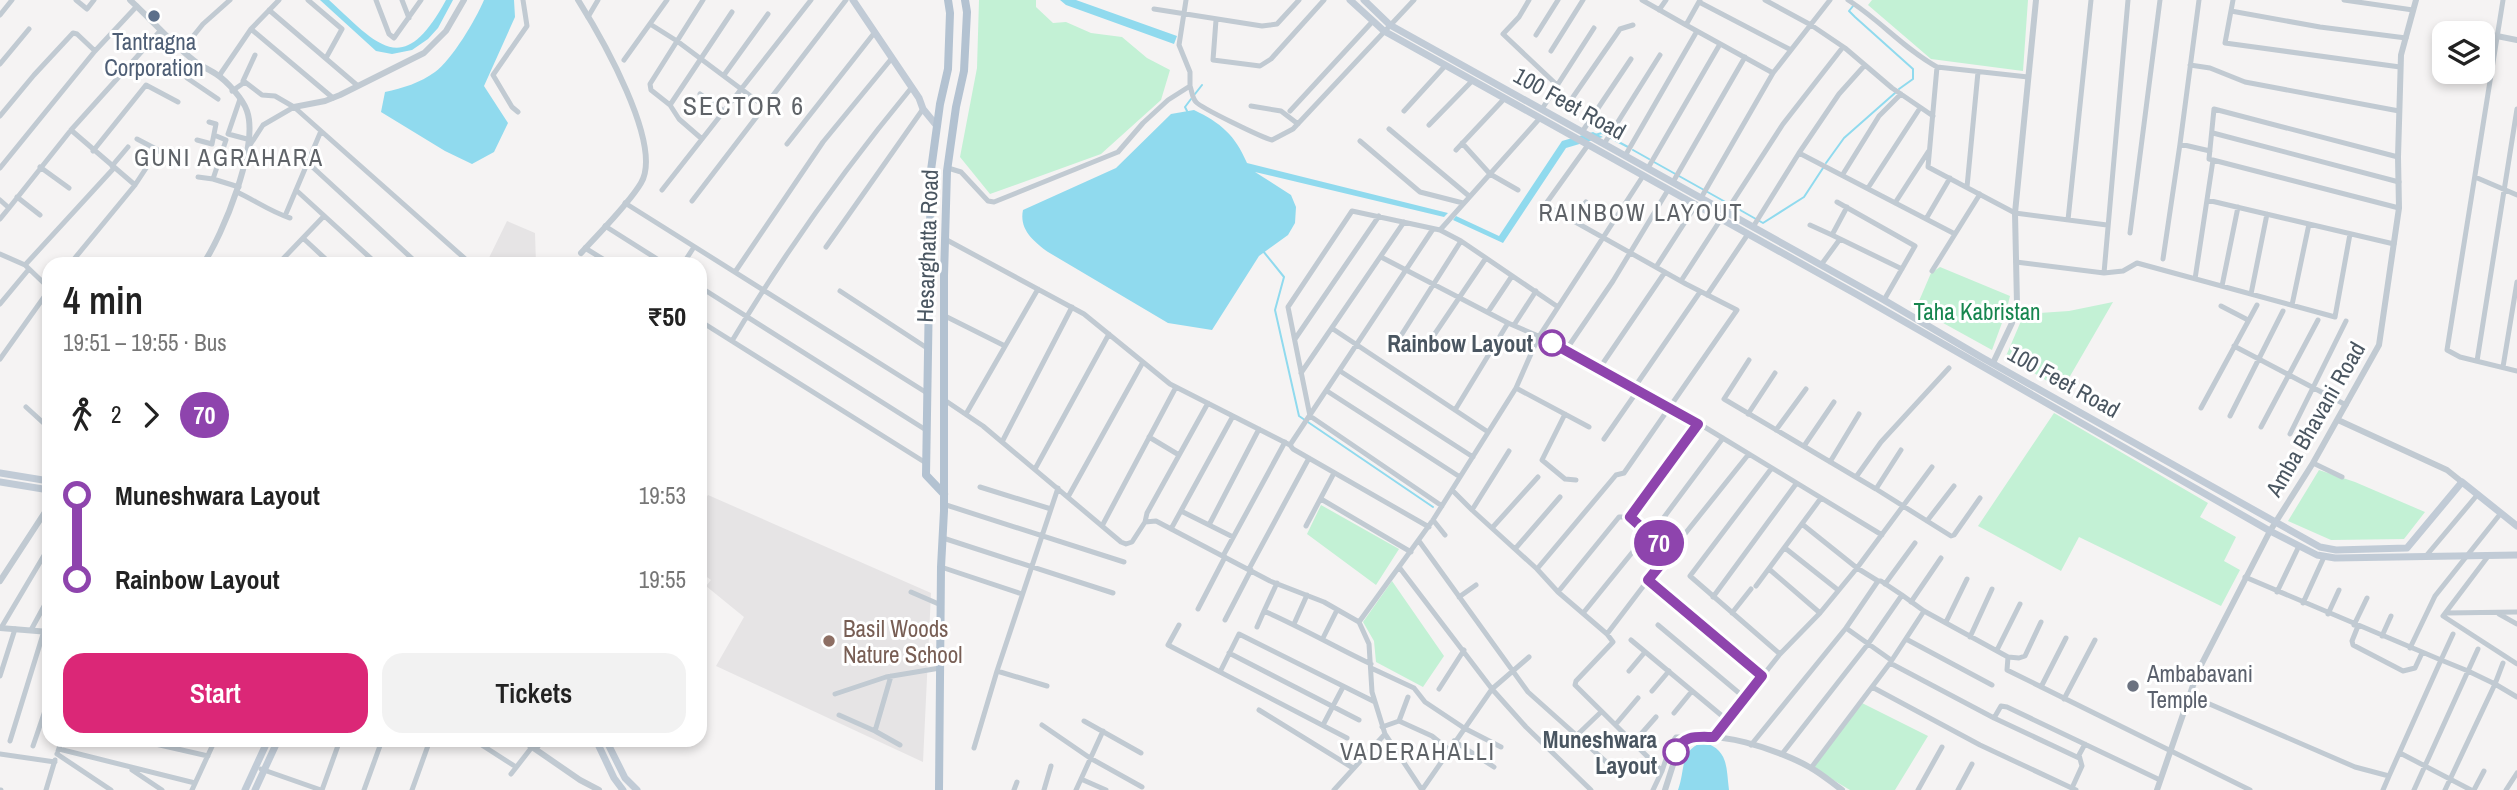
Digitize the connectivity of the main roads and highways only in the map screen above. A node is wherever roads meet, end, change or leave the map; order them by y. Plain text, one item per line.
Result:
1 (853, 0) edge
2 (948, 0) edge
3 (965, 0) edge
4 (1350, 0) edge
5 (1364, 0) edge
6 (1387, 28) junction
7 (937, 126) junction
8 (1564, 127) junction
9 (1602, 148) junction
10 (1671, 186) junction
11 (1698, 201) junction
12 (1751, 230) junction
13 (0, 473) edge
14 (42, 480) edge
15 (0, 482) edge
16 (42, 489) edge
17 (944, 494) junction
18 (2517, 526) edge
19 (2517, 555) edge
20 (265, 747) edge
21 (275, 747) edge
22 (600, 747) edge
23 (610, 747) edge
24 (939, 786) edge
25 (245, 790) edge
26 (255, 790) edge
27 (623, 790) edge
28 (637, 790) edge
29 (932, 790) edge

1 - 7 main road
2 - 7 main road, Hesarghatta Road
3 - 17 main road, Hesarghatta Road
4 - 6 main road, 100 Feet Road
5 - 6 main road, 100 Feet Road
6 - 8 main road, 100 Feet Road
6 - 8 main road, 100 Feet Road
7 - 17 main road, Hesarghatta Road
8 - 9 main road, 100 Feet Road
8 - 9 main road, 100 Feet Road
9 - 10 main road, 100 Feet Road
9 - 10 main road, 100 Feet Road
10 - 11 main road, 100 Feet Road
11 - 12 main road, 100 Feet Road
11 - 12 main road, 100 Feet Road
12 - 18 main road, 100 Feet Road
12 - 19 main road, 100 Feet Road
13 - 14 main road
15 - 16 main road
17 - 24 main road, Hesarghatta Road
20 - 25 main road
21 - 26 main road
22 - 27 main road
23 - 28 main road
24 - 29 main road

